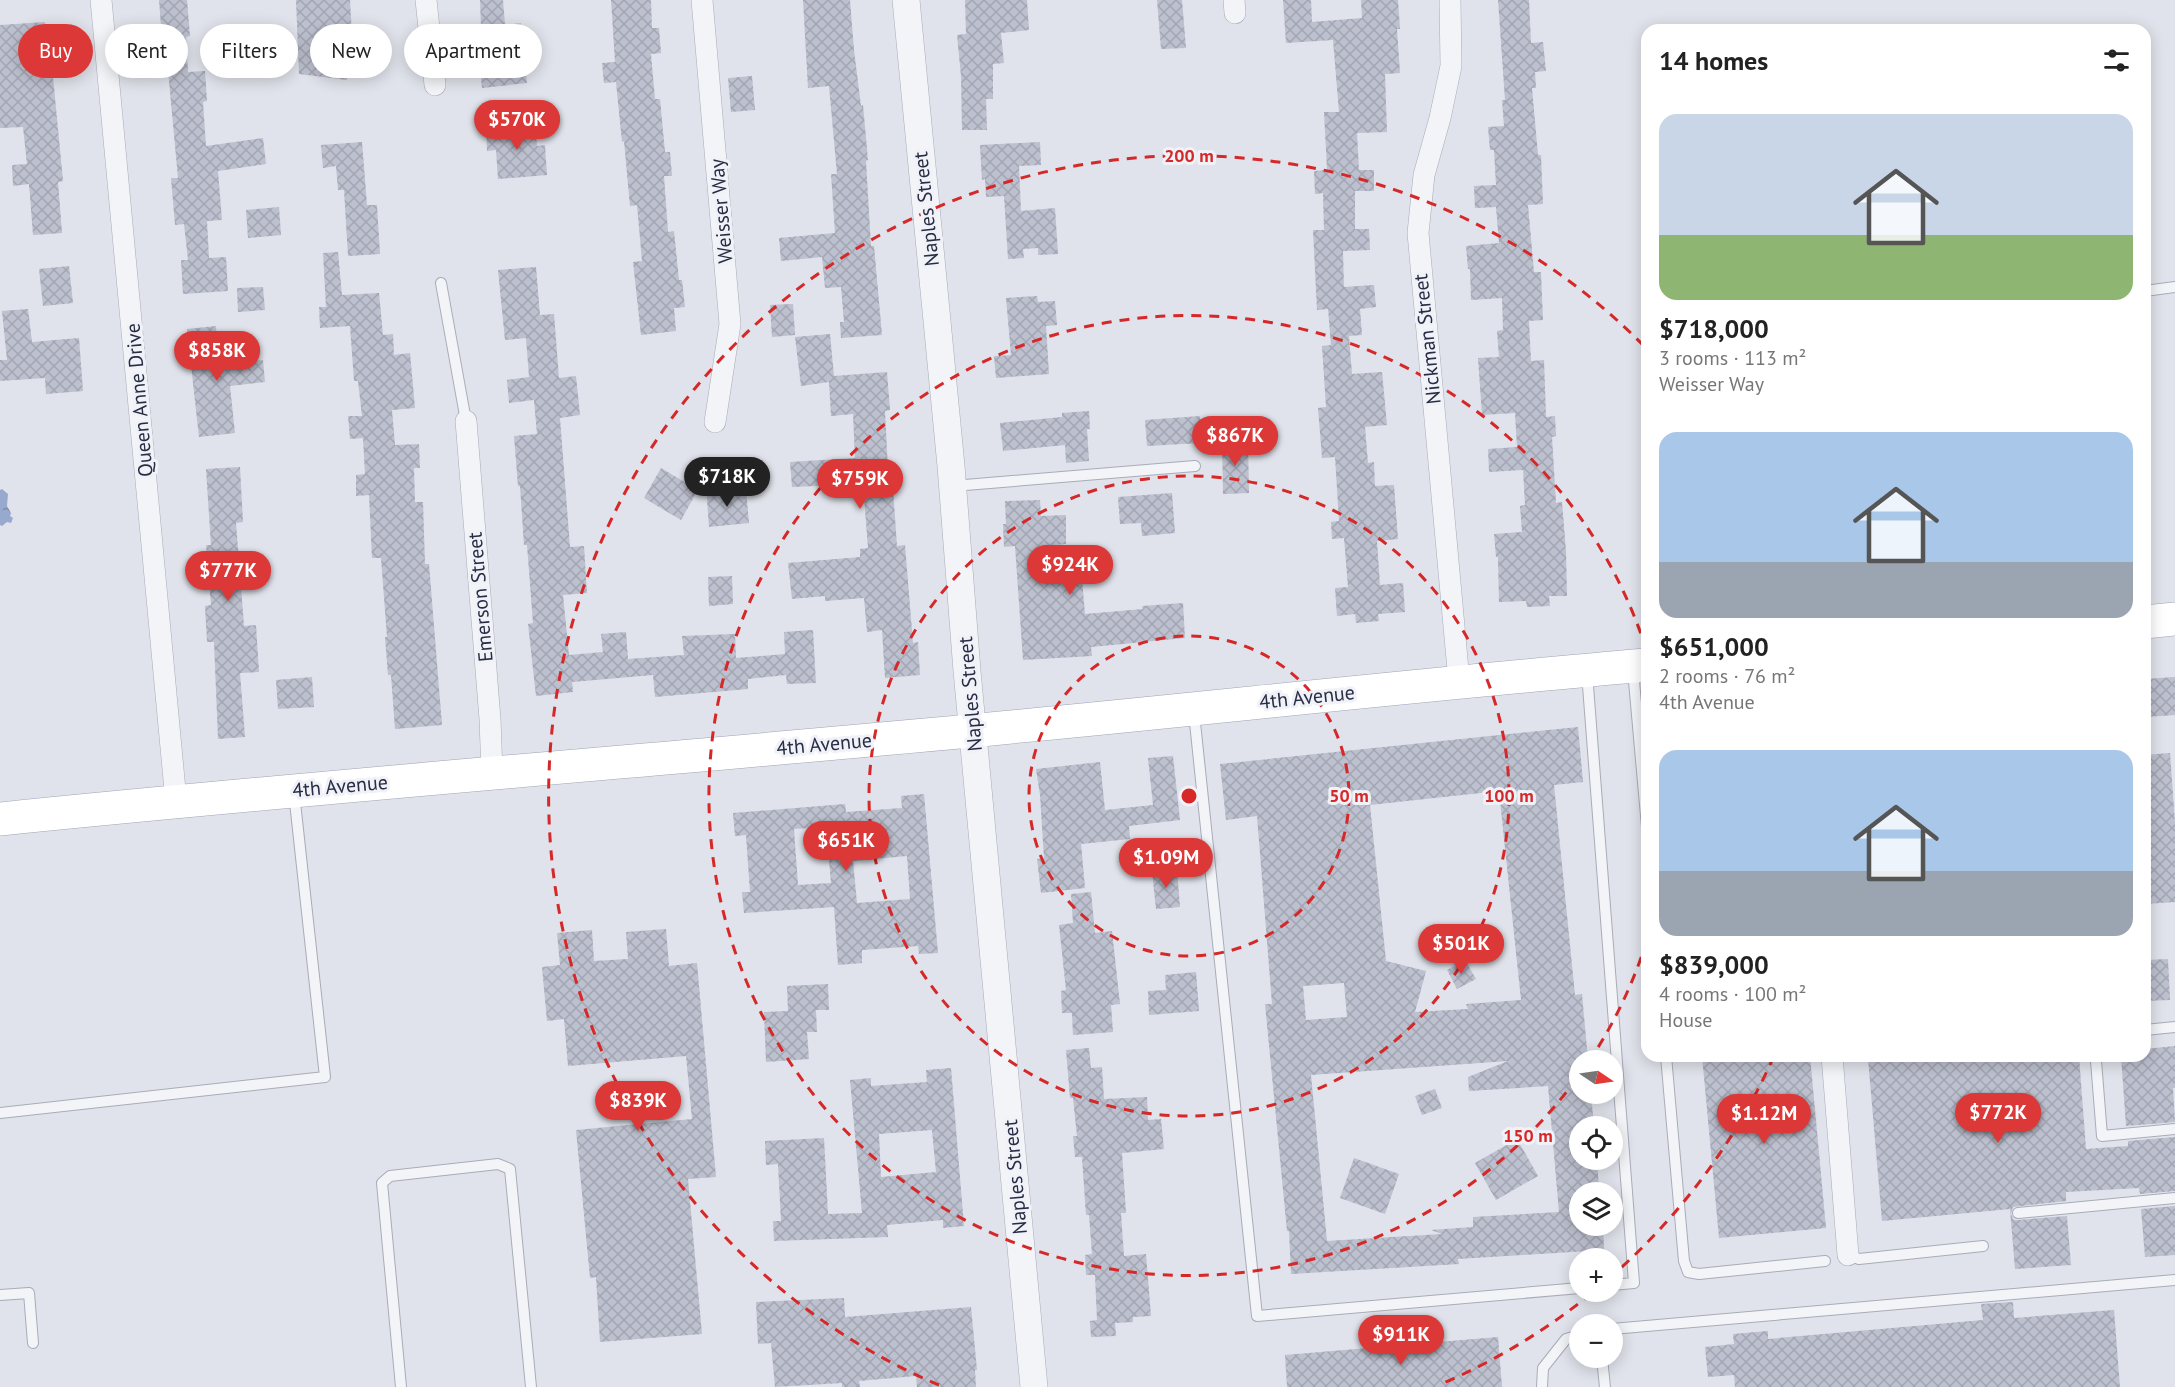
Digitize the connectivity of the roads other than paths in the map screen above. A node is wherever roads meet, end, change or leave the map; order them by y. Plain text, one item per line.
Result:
1 (101, 0) edge
2 (426, 0) edge
3 (702, 0) edge
4 (906, 0) edge
5 (1450, 0) edge
6 (435, 86) dead end
7 (441, 283) dead end
8 (2175, 287) edge
9 (2151, 290) edge
10 (466, 421) joint
11 (715, 422) dead end
12 (1195, 466) dead end
13 (953, 486) junction
14 (2175, 619) edge
15 (2151, 621) edge
16 (1640, 666) edge
17 (1587, 670) junction
18 (1459, 681) junction
19 (1641, 689) edge
20 (1193, 709) junction
21 (973, 730) junction
22 (492, 773) junction
23 (294, 790) junction
24 (176, 801) junction
25 (0, 819) edge
26 (2175, 1027) edge
27 (2151, 1029) edge
28 (1667, 1062) edge
29 (1832, 1062) edge
30 (2097, 1062) edge
31 (0, 1113) edge
32 (2175, 1129) edge
33 (2175, 1198) edge
34 (2018, 1213) dead end
35 (1983, 1246) dead end
36 (1848, 1255) joint
37 (1825, 1261) dead end
38 (2175, 1280) edge
39 (1623, 1284) edge
40 (1569, 1289) edge
41 (0, 1295) edge
42 (1623, 1328) edge
43 (1569, 1338) edge
44 (33, 1343) dead end
45 (1603, 1368) edge
46 (401, 1387) edge
47 (531, 1387) edge
48 (1034, 1387) edge
49 (1542, 1387) edge
50 (1605, 1387) edge

1 - 24 street, Queen Anne Drive
2 - 6 street
3 - 11 street, Weisser Way
4 - 13 street, Naples Street
5 - 18 street, Nickman Street
7 - 10 lane
8 - 9 lane
10 - 22 street, Emerson Street
12 - 13 lane
13 - 21 street, Naples Street
14 - 15 main road
16 - 17 main road, 4th Avenue
16 - 19 lane
17 - 18 main road, 4th Avenue
17 - 39 lane
18 - 20 main road, 4th Avenue
20 - 21 main road, 4th Avenue
20 - 40 lane
21 - 22 main road, 4th Avenue
21 - 48 street, Naples Street
22 - 23 main road, 4th Avenue
23 - 24 main road, 4th Avenue
23 - 31 lane
24 - 25 main road, 4th Avenue
26 - 27 lane
28 - 37 lane
29 - 36 street
30 - 32 lane
33 - 34 lane
35 - 36 lane
38 - 42 lane
41 - 44 lane
43 - 49 lane
45 - 50 lane
46 - 47 lane

